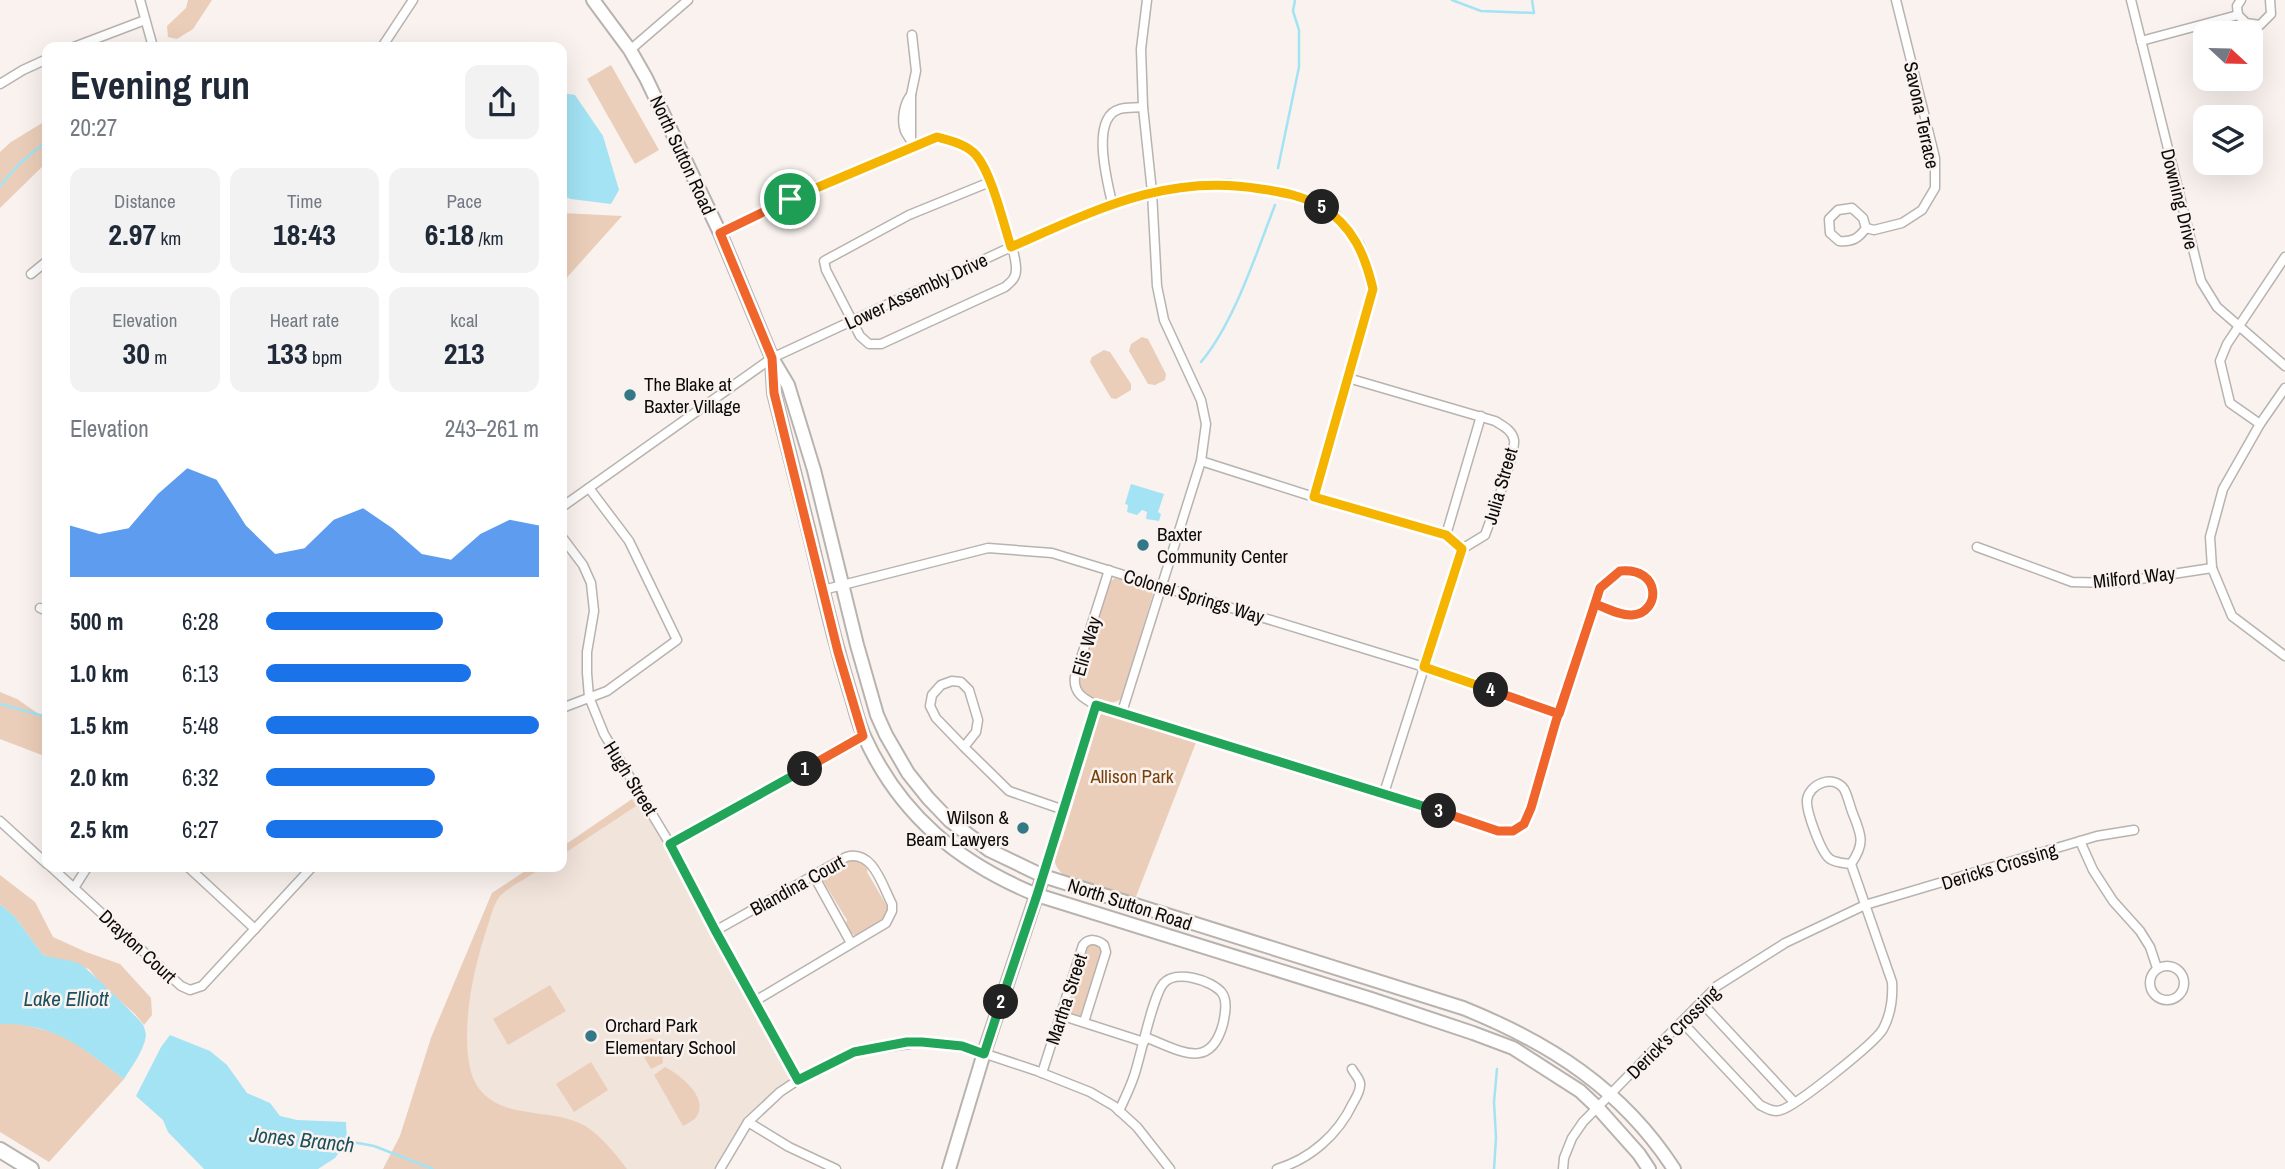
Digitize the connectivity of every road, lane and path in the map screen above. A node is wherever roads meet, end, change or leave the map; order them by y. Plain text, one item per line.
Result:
1 (140, 0) edge
2 (412, 0) edge
3 (593, 0) edge
4 (688, 0) edge
5 (1147, 0) edge
6 (1896, 0) edge
7 (2132, 0) edge
8 (2241, 0) edge
9 (2270, 0) edge
10 (2238, 15) junction
11 (145, 20) junction
12 (912, 34) dead end
13 (2141, 41) junction
14 (87, 42) edge
15 (152, 42) edge
16 (385, 42) edge
17 (630, 50) junction
18 (42, 61) edge
19 (0, 84) edge
20 (1143, 107) junction
21 (912, 142) junction
22 (990, 182) junction
23 (1152, 192) junction
24 (1112, 203) junction
25 (1866, 228) junction
26 (720, 233) junction
27 (1011, 247) junction
28 (2285, 257) edge
29 (42, 265) edge
30 (31, 274) dead end
31 (853, 321) junction
32 (2238, 327) junction
33 (772, 358) junction
34 (2285, 366) edge
35 (1348, 377) junction
36 (2285, 388) edge
37 (1481, 416) junction
38 (2260, 424) junction
39 (1201, 461) junction
40 (589, 488) junction
41 (1314, 497) junction
42 (567, 503) edge
43 (1446, 535) junction
44 (567, 544) edge
45 (1977, 547) dead end
46 (1462, 549) junction
47 (2212, 568) junction
48 (1109, 570) junction
49 (843, 585) junction
50 (1162, 586) junction
51 (823, 590) junction
52 (1595, 604) junction
53 (2285, 656) edge
54 (1424, 667) junction
55 (589, 697) junction
56 (1096, 705) junction
57 (567, 706) edge
58 (1122, 712) junction
59 (1559, 714) junction
60 (863, 736) junction
61 (964, 747) junction
62 (1384, 793) junction
63 (1065, 810) junction
64 (0, 821) edge
65 (2134, 830) dead end
66 (2080, 841) junction
67 (670, 844) junction
68 (42, 859) edge
69 (1851, 864) junction
70 (57, 872) edge
71 (84, 872) edge
72 (193, 872) edge
73 (307, 872) edge
74 (814, 876) junction
75 (1043, 876) junction
76 (74, 888) junction
77 (1037, 895) junction
78 (1865, 905) junction
79 (255, 929) junction
80 (715, 930) junction
81 (851, 943) junction
82 (2157, 968) junction
83 (755, 1000) junction
84 (1702, 1002) junction
85 (1060, 1014) junction
86 (1084, 1022) junction
87 (1682, 1022) junction
88 (1145, 1040) junction
89 (984, 1054) junction
90 (1352, 1069) dead end
91 (1042, 1073) junction
92 (798, 1080) junction
93 (1611, 1094) junction
94 (1794, 1102) junction
95 (1598, 1108) junction
96 (1119, 1111) junction
97 (748, 1122) junction
98 (0, 1150) edge
99 (31, 1169) edge
100 (720, 1169) edge
101 (836, 1169) edge
102 (949, 1169) edge
103 (1170, 1169) edge
104 (1277, 1169) edge
105 (1563, 1169) edge
106 (1649, 1169) edge
107 (1674, 1169) edge

1 - 11 street
2 - 16 street
3 - 17 main road, North Sutton Road
4 - 17 street
5 - 20 street
6 - 25 street, Savona Terrace
7 - 13 street, Downing Drive
8 - 10 street
9 - 10 street
10 - 13 street
11 - 14 street
11 - 15 street
12 - 21 street
13 - 32 street, Downing Drive
17 - 26 main road, North Sutton Road
18 - 19 street
20 - 23 street
20 - 24 street
21 - 22 street
21 - 26 street
22 - 27 street
22 - 31 street
23 - 24 street, Lower Assembly Drive
23 - 35 street, Lower Assembly Drive
23 - 39 street
24 - 27 street, Lower Assembly Drive
25 - 25 street, Savona Terrace
26 - 33 main road, North Sutton Road
27 - 31 street, Lower Assembly Drive
27 - 31 street
28 - 32 street
29 - 30 street
31 - 33 street, Lower Assembly Drive
32 - 34 street, Downing Drive
32 - 38 street
33 - 40 street, Lower Assembly Drive
33 - 49 main road, North Sutton Road
33 - 51 main road, North Sutton Road
35 - 37 street, Julia Street
35 - 41 street, Lower Assembly Drive
36 - 38 street
37 - 43 street
37 - 46 street, Julia Street
38 - 47 street
39 - 41 street
39 - 50 street
40 - 42 street, Lower Assembly Drive
40 - 55 street
41 - 43 street
43 - 46 street
44 - 55 street, Hugh Street
45 - 47 street, Milford Way
46 - 54 street
47 - 53 street
48 - 49 street, Colonel Springs Way
48 - 50 street, Colonel Springs Way
48 - 56 street, Elis Way
49 - 51 street, Colonel Springs Way
49 - 75 main road, North Sutton Road
50 - 54 street, Colonel Springs Way
50 - 58 street
51 - 60 main road, North Sutton Road
52 - 52 street
52 - 59 street
54 - 59 street, Colonel Springs Way
54 - 62 street
55 - 57 street
55 - 67 street, Hugh Street
56 - 58 street, Elis Way
56 - 63 street
58 - 62 street, Elis Way
59 - 62 street, Elis Way
60 - 67 street
60 - 77 main road, North Sutton Road
61 - 61 street
61 - 63 street
63 - 75 street
64 - 68 street, Drayton Court
65 - 66 street, Dericks Crossing
66 - 78 street, Dericks Crossing
66 - 82 street
67 - 80 street, Hugh Street
69 - 69 street
69 - 78 street
70 - 76 street, Drayton Court
71 - 76 street
72 - 79 street
73 - 79 street, Drayton Court
74 - 80 street, Blandina Court
74 - 81 street
74 - 81 street, Blandina Court
75 - 77 main road
75 - 93 main road, North Sutton Road
76 - 79 street, Drayton Court
77 - 89 main road
77 - 95 main road, North Sutton Road
78 - 84 street, Derick's Crossing
78 - 94 street
80 - 83 street, Hugh Street
81 - 83 street, Blandina Court
82 - 82 street
83 - 92 street, Hugh Street
84 - 87 street, Derick's Crossing
84 - 94 street
85 - 86 street, Martha Street
85 - 86 street, Martha Street
85 - 91 street, Martha Street
86 - 88 street, Martha Street
87 - 93 street, Derick's Crossing
87 - 94 street
88 - 88 street
88 - 96 street
89 - 91 street
89 - 92 street
89 - 102 main road
90 - 104 street
91 - 96 street
92 - 97 street
93 - 95 street, Derick's Crossing
93 - 107 main road, North Sutton Road
95 - 105 street, Derick's Crossing
95 - 106 main road, North Sutton Road
96 - 103 street
97 - 100 street
97 - 101 street
98 - 99 highway

